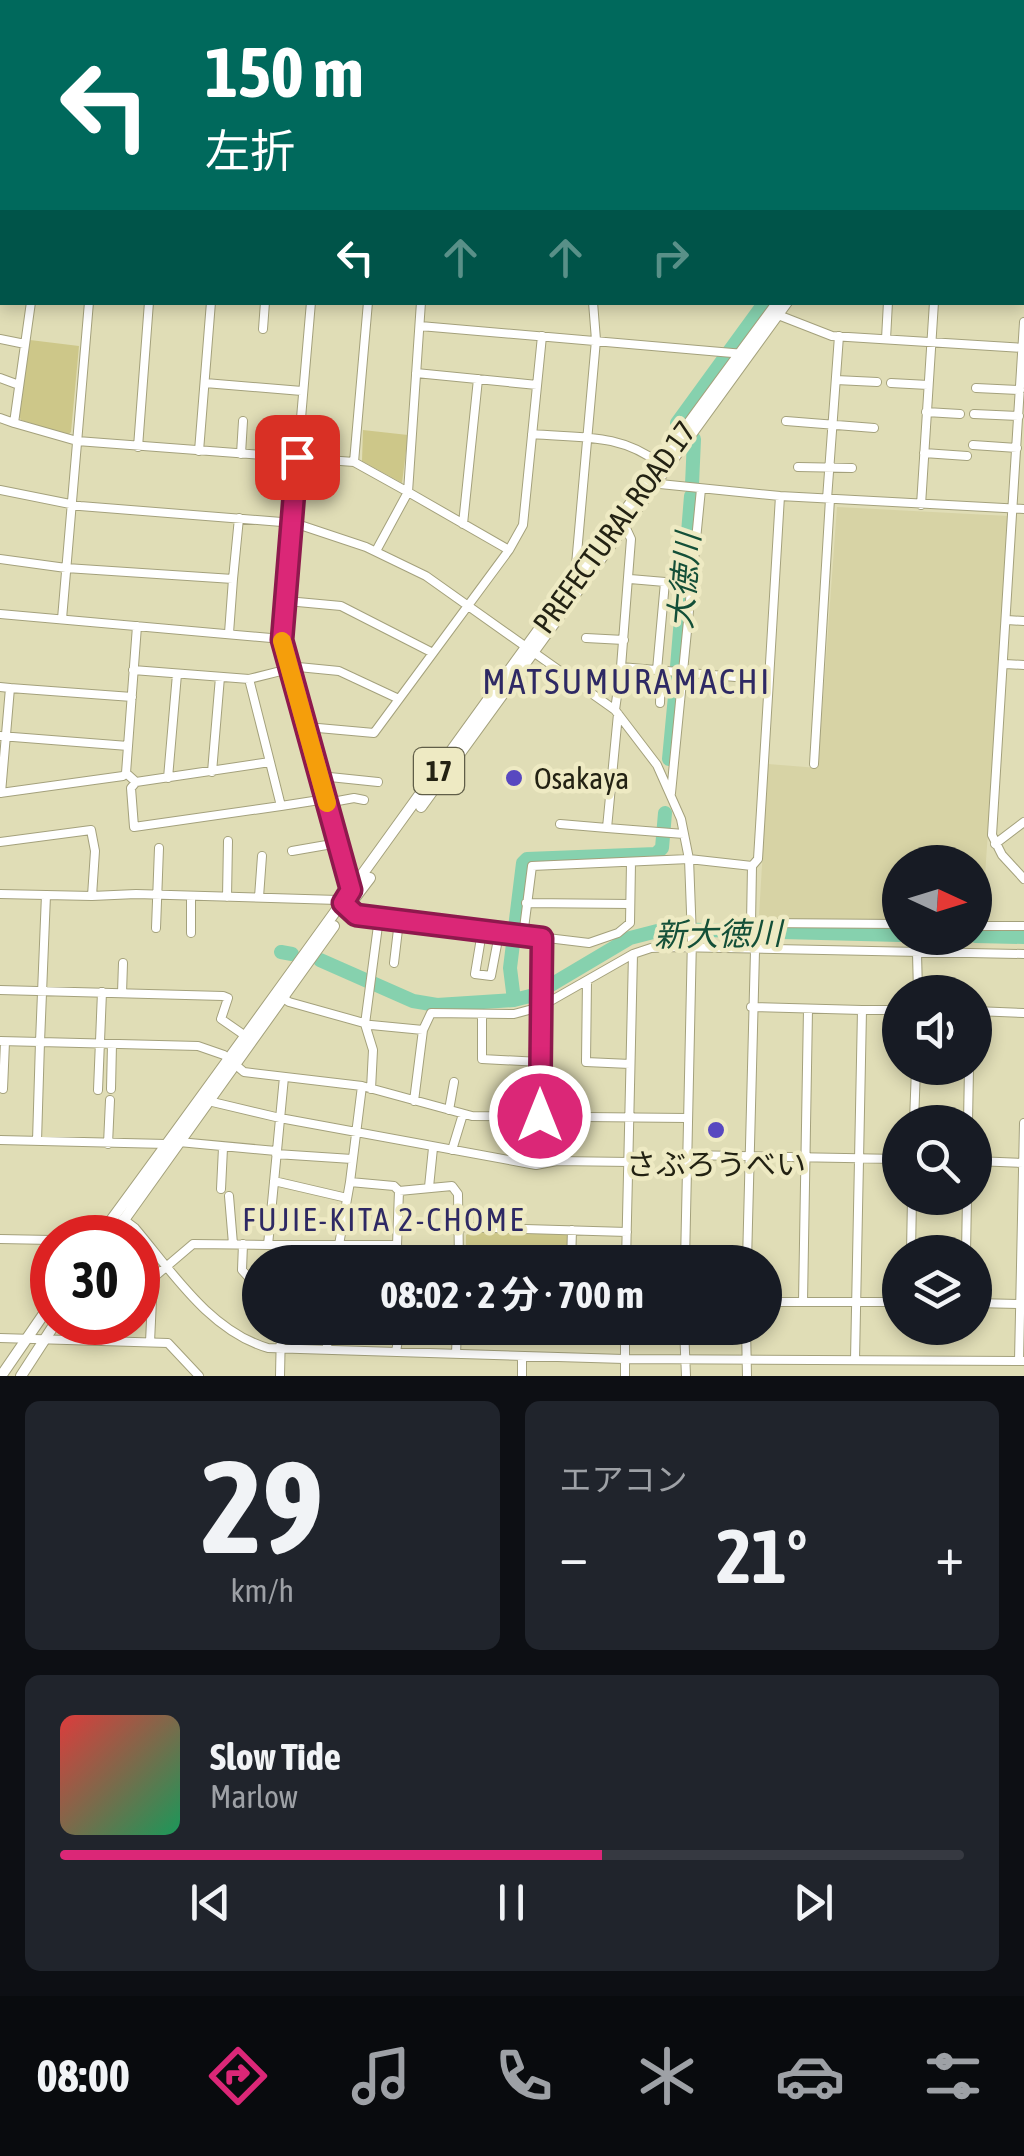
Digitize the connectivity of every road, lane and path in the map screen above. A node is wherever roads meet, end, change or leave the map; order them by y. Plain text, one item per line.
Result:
1 (31, 305) edge
2 (89, 305) edge
3 (150, 305) edge
4 (211, 305) edge
5 (265, 305) edge
6 (311, 305) edge
7 (368, 305) edge
8 (422, 305) edge
9 (592, 305) edge
10 (888, 305) edge
11 (934, 305) edge
12 (776, 310) edge
13 (1024, 322) edge
14 (420, 326) junction
15 (263, 329) dead end
16 (542, 336) junction
17 (839, 336) junction
18 (0, 339) edge
19 (886, 339) junction
20 (596, 340) junction
21 (932, 342) junction
22 (26, 344) junction
23 (1023, 348) edge
24 (737, 353) junction
25 (416, 373) junction
26 (0, 378) edge
27 (478, 379) junction
28 (836, 380) junction
29 (877, 382) dead end
30 (204, 383) junction
31 (537, 384) junction
32 (891, 384) dead end
33 (20, 385) junction
34 (928, 385) junction
35 (976, 388) dead end
36 (1020, 390) junction
37 (302, 391) junction
38 (926, 412) junction
39 (960, 414) dead end
40 (974, 414) dead end
41 (1019, 416) junction
42 (0, 418) edge
43 (243, 421) dead end
44 (786, 421) dead end
45 (14, 422) junction
46 (831, 424) junction
47 (874, 428) dead end
48 (532, 434) junction
49 (588, 439) junction
50 (77, 442) junction
51 (974, 446) dead end
52 (138, 447) junction
53 (1017, 448) junction
54 (199, 451) junction
55 (241, 454) junction
56 (924, 454) junction
57 (967, 456) dead end
58 (297, 457) junction
59 (354, 462) junction
60 (660, 464) junction
61 (798, 466) dead end
62 (829, 468) junction
63 (852, 468) dead end
64 (650, 483) junction
65 (0, 490) edge
66 (701, 490) junction
67 (408, 492) junction
68 (780, 496) junction
69 (829, 499) junction
70 (71, 505) junction
71 (921, 505) junction
72 (1019, 509) edge
73 (239, 518) junction
74 (294, 523) junction
75 (621, 523) junction
76 (463, 524) junction
77 (509, 550) junction
78 (376, 551) junction
79 (1011, 554) junction
80 (1024, 554) edge
81 (0, 559) edge
82 (66, 568) junction
83 (575, 576) junction
84 (1010, 578) junction
85 (234, 579) junction
86 (630, 579) junction
87 (1024, 579) edge
88 (287, 601) junction
89 (469, 605) junction
90 (0, 614) edge
91 (62, 620) junction
92 (1007, 620) junction
93 (1024, 621) edge
94 (137, 626) junction
95 (230, 633) junction
96 (586, 638) dead end
97 (282, 640) junction
98 (624, 640) junction
99 (532, 649) junction
100 (433, 653) junction
101 (1005, 664) junction
102 (1024, 665) edge
103 (622, 667) junction
104 (288, 668) junction
105 (133, 670) junction
106 (659, 671) junction
107 (684, 673) junction
108 (177, 674) junction
109 (220, 677) junction
110 (248, 679) junction
111 (769, 680) junction
112 (5, 688) edge
113 (132, 697) junction
114 (399, 700) junction
115 (660, 704) dead end
116 (616, 712) junction
117 (307, 727) junction
118 (2, 736) edge
119 (128, 746) junction
120 (270, 762) junction
121 (814, 764) dead end
122 (212, 772) junction
123 (126, 773) junction
124 (320, 776) junction
125 (168, 778) junction
126 (566, 778) dead end
127 (136, 782) junction
128 (378, 782) dead end
129 (612, 782) junction
130 (0, 793) edge
131 (671, 793) junction
132 (364, 800) dead end
133 (326, 801) junction
134 (280, 806) junction
135 (1024, 822) edge
136 (560, 824) dead end
137 (607, 828) junction
138 (684, 834) junction
139 (228, 841) dead end
140 (0, 842) edge
141 (338, 843) junction
142 (995, 844) junction
143 (159, 848) dead end
144 (292, 851) dead end
145 (262, 856) dead end
146 (689, 859) junction
147 (632, 862) junction
148 (752, 866) junction
149 (1024, 878) edge
150 (354, 893) junction
151 (0, 894) edge
152 (156, 894) junction
153 (46, 896) junction
154 (92, 896) junction
155 (192, 896) junction
156 (227, 896) junction
157 (259, 898) junction
158 (526, 902) junction
159 (630, 904) junction
160 (346, 905) junction
161 (379, 918) junction
162 (399, 921) junction
163 (882, 924) edge
164 (992, 926) edge
165 (1024, 926) edge
166 (156, 928) dead end
167 (482, 932) junction
168 (191, 933) dead end
169 (499, 934) junction
170 (517, 936) junction
171 (542, 938) junction
172 (692, 950) junction
173 (754, 951) junction
174 (882, 953) edge
175 (634, 954) junction
176 (992, 954) edge
177 (1024, 954) edge
178 (394, 962) dead end
179 (123, 963) dead end
180 (587, 981) junction
181 (0, 990) edge
182 (42, 990) junction
183 (102, 992) junction
184 (122, 993) junction
185 (280, 995) junction
186 (541, 1003) junction
187 (751, 1007) junction
188 (808, 1008) junction
189 (862, 1010) junction
190 (882, 1010) edge
191 (992, 1011) edge
192 (482, 1014) junction
193 (1024, 1014) edge
194 (366, 1024) junction
195 (422, 1030) junction
196 (248, 1038) junction
197 (2, 1042) edge
198 (40, 1042) junction
199 (100, 1044) junction
200 (112, 1044) junction
201 (231, 1060) junction
202 (540, 1062) junction
203 (630, 1064) junction
204 (284, 1077) junction
205 (454, 1082) dead end
206 (540, 1085) junction
207 (366, 1087) junction
208 (3, 1089) dead end
209 (110, 1089) dead end
210 (98, 1090) dead end
211 (110, 1100) dead end
212 (203, 1100) junction
213 (414, 1101) junction
214 (449, 1110) junction
215 (463, 1114) junction
216 (525, 1116) junction
217 (540, 1116) junction
218 (280, 1118) junction
219 (629, 1118) junction
220 (687, 1118) junction
221 (1024, 1123) edge
222 (355, 1131) junction
223 (0, 1140) edge
224 (38, 1141) junction
225 (171, 1141) junction
226 (108, 1144) junction
227 (223, 1148) junction
228 (433, 1148) junction
229 (452, 1150) junction
230 (276, 1152) junction
231 (687, 1155) junction
232 (748, 1156) junction
233 (804, 1157) junction
234 (858, 1157) junction
235 (882, 1158) edge
236 (352, 1159) junction
237 (630, 1162) junction
238 (992, 1162) edge
239 (1023, 1163) edge
240 (536, 1166) junction
241 (274, 1182) junction
242 (350, 1182) junction
243 (429, 1187) junction
244 (399, 1191) junction
245 (347, 1198) junction
246 (120, 1215) edge
247 (460, 1227) junction
248 (572, 1230) junction
249 (628, 1232) junction
250 (0, 1238) edge
251 (30, 1239) edge
252 (340, 1243) junction
253 (232, 1244) junction
254 (243, 1244) joint
255 (268, 1244) junction
256 (285, 1244) joint
257 (397, 1245) joint
258 (459, 1245) edge
259 (572, 1245) edge
260 (627, 1245) edge
261 (685, 1245) edge
262 (747, 1245) edge
263 (160, 1257) edge
264 (167, 1266) junction
265 (160, 1272) edge
266 (782, 1302) edge
267 (803, 1302) junction
268 (857, 1302) junction
269 (882, 1302) edge
270 (992, 1303) edge
271 (1019, 1304) junction
272 (30, 1335) edge
273 (0, 1338) edge
274 (27, 1339) junction
275 (160, 1343) edge
276 (42, 1345) edge
277 (280, 1345) edge
278 (327, 1345) edge
279 (397, 1345) edge
280 (456, 1345) edge
281 (624, 1345) edge
282 (683, 1345) edge
283 (746, 1345) edge
284 (280, 1349) junction
285 (327, 1350) junction
286 (396, 1352) junction
287 (456, 1354) junction
288 (522, 1356) junction
289 (624, 1359) junction
290 (746, 1359) junction
291 (683, 1360) junction
292 (854, 1360) junction
293 (1021, 1361) edge
294 (951, 1362) junction
295 (1, 1376) edge
296 (21, 1376) edge
297 (199, 1376) edge
298 (280, 1376) edge
299 (522, 1376) edge
300 (625, 1376) edge
301 (686, 1376) edge
302 (747, 1376) edge
303 (951, 1376) edge

1 - 22 street
2 - 50 street
3 - 52 street
4 - 30 street
5 - 15 street
6 - 37 street
7 - 59 street
8 - 14 street
9 - 20 street
10 - 19 street
11 - 21 street
12 - 17 street
12 - 24 main road, PREFECTURAL ROAD 17 / 17
13 - 23 street
14 - 16 street
14 - 25 street
16 - 20 street
16 - 31 street
17 - 19 street
17 - 28 street
18 - 22 street
19 - 21 street
20 - 24 street
20 - 49 street
21 - 23 street
21 - 34 street
22 - 33 street
23 - 36 street
24 - 60 main road, PREFECTURAL ROAD 17 / 17
24 - 64 main road, PREFECTURAL ROAD 17 / 17
25 - 27 street
25 - 67 street
26 - 33 street
27 - 31 street
27 - 76 street
28 - 29 street
28 - 46 street
30 - 37 street
30 - 54 street
31 - 48 street
32 - 34 street
33 - 45 street
34 - 38 street
35 - 36 street
36 - 41 street
37 - 58 street
38 - 39 street
38 - 56 street
40 - 41 street
41 - 53 street
42 - 45 street
43 - 55 street
44 - 46 street
45 - 50 street
46 - 47 street
46 - 62 street
48 - 49 street
48 - 77 street
49 - 60 street
49 - 83 street
50 - 52 street
50 - 70 street
51 - 53 street
52 - 54 street
53 - 72 street
54 - 55 street
55 - 58 street
56 - 57 street
56 - 71 street
58 - 59 street
58 - 74 street
59 - 67 street
60 - 64 main road, PREFECTURAL ROAD 17 / 17
61 - 62 street
62 - 63 street
62 - 69 street
64 - 66 street
64 - 75 main road, PREFECTURAL ROAD 17 / 17
65 - 70 street
66 - 68 street
66 - 107 street
67 - 76 street
67 - 78 street
68 - 69 street
68 - 111 street
69 - 71 street
69 - 121 street
70 - 73 street
70 - 82 street
71 - 72 street
72 - 79 street
73 - 74 street
73 - 85 street
74 - 78 street
74 - 88 street
75 - 83 main road, PREFECTURAL ROAD 17 / 17
75 - 86 street
75 - 99 main road, PREFECTURAL ROAD 17 / 17
76 - 77 street
77 - 89 street
78 - 89 street
79 - 80 street
79 - 84 street
81 - 82 street
82 - 85 street
82 - 91 street
83 - 99 main road, PREFECTURAL ROAD 17 / 17
84 - 87 street
84 - 92 street
85 - 95 street
86 - 98 street
86 - 106 street
88 - 97 street
88 - 100 street
89 - 99 street
89 - 100 street
90 - 91 street
91 - 94 street
92 - 93 street
92 - 101 street
94 - 95 street
94 - 105 street
95 - 97 street
96 - 98 street
97 - 104 street
98 - 103 street
99 - 116 street
99 - 150 main road, PREFECTURAL ROAD 17 / 17
100 - 114 street
101 - 102 street
101 - 142 street
103 - 106 street
103 - 116 street
104 - 110 street
104 - 114 street
104 - 117 street
105 - 108 street
105 - 113 street
106 - 107 street
106 - 115 street
107 - 111 street
107 - 131 street
108 - 109 street
108 - 125 street
109 - 110 street
109 - 122 street
110 - 120 street
111 - 148 street
112 - 113 street
112 - 118 street
113 - 119 street
114 - 117 street
116 - 129 street
116 - 131 street
117 - 124 street
118 - 119 street
118 - 130 street
119 - 123 street
120 - 122 street
120 - 134 street
122 - 125 street
123 - 127 street
123 - 130 street
124 - 128 street
124 - 133 street
125 - 127 street
126 - 129 street
127 - 134 street
129 - 137 street
131 - 138 street
132 - 133 street
133 - 134 street
133 - 141 street
135 - 142 street
136 - 137 street
137 - 138 street
138 - 146 street
139 - 156 street
140 - 154 street
141 - 144 street
141 - 150 street
142 - 149 street
143 - 152 street
145 - 157 street
146 - 147 street
146 - 148 street
146 - 172 street
147 - 158 street
147 - 159 street
148 - 163 street
150 - 160 main road, PREFECTURAL ROAD 17 / 17
151 - 153 street
152 - 154 street
152 - 155 street
152 - 166 street
153 - 154 street
153 - 182 street
155 - 156 street
155 - 168 street
156 - 157 street
157 - 160 street
158 - 159 street
158 - 170 street
159 - 171 street
160 - 161 street
160 - 185 main road, PREFECTURAL ROAD 17 / 17
161 - 162 street
161 - 194 street
162 - 167 street
162 - 178 street
164 - 165 street
167 - 169 street
167 - 169 street
169 - 170 street
170 - 171 street
171 - 186 street
172 - 173 street
172 - 175 street
172 - 220 street
173 - 174 street
173 - 187 street
175 - 180 street
175 - 203 street
176 - 177 street
179 - 184 street
180 - 186 street
180 - 203 street
181 - 182 street
182 - 183 street
182 - 198 street
183 - 184 street
183 - 199 street
184 - 196 street
185 - 194 street
185 - 196 main road, PREFECTURAL ROAD 17 / 17
186 - 192 street
186 - 202 street
187 - 188 street
187 - 232 street
188 - 189 street
188 - 233 street
189 - 190 street
189 - 234 street
191 - 193 street
192 - 195 street
192 - 202 street
194 - 195 street
194 - 207 street
195 - 213 street
196 - 201 main road, PREFECTURAL ROAD 17 / 17
197 - 198 street
197 - 208 street
198 - 199 street
198 - 224 street
199 - 200 street
199 - 210 street
200 - 201 street
200 - 209 street
201 - 204 street
201 - 212 main road, PREFECTURAL ROAD 17 / 17
202 - 206 street
203 - 219 street
204 - 207 street
204 - 218 street
205 - 214 street
206 - 216 street
206 - 217 street
207 - 213 street
207 - 222 street
211 - 226 street
212 - 218 street
212 - 225 main road, PREFECTURAL ROAD 17 / 17
213 - 214 street
214 - 215 street
215 - 216 street
215 - 229 street
216 - 217 street
217 - 219 street
217 - 240 street
218 - 222 street
218 - 230 street
219 - 220 street
219 - 237 street
220 - 231 street
221 - 239 street
222 - 228 street
222 - 236 street
223 - 224 street
224 - 226 street
225 - 226 street
225 - 227 street
225 - 246 main road, PREFECTURAL ROAD 17 / 17
227 - 230 street
227 - 253 street
228 - 229 street
228 - 243 street
229 - 240 street
230 - 236 street
230 - 241 street
231 - 232 street
231 - 261 street
232 - 233 street
232 - 262 street
233 - 234 street
233 - 267 street
234 - 235 street
234 - 268 street
236 - 242 street
237 - 240 street
237 - 249 street
238 - 239 street
239 - 271 street
241 - 245 street
241 - 255 street
242 - 244 street
242 - 245 street
243 - 244 street
243 - 247 street
244 - 257 street
245 - 252 street
247 - 248 street
247 - 258 street
248 - 249 street
248 - 259 street
249 - 260 street
250 - 251 street
252 - 256 street
252 - 257 street
253 - 254 street
253 - 264 street
254 - 255 street
255 - 256 street
263 - 264 street
264 - 265 street
264 - 284 street
266 - 267 street
267 - 268 street
268 - 269 street
268 - 292 street
270 - 271 street
271 - 293 street
272 - 274 main road
273 - 274 street
274 - 295 main road
275 - 297 street
276 - 296 main road
277 - 284 street
278 - 285 street
279 - 286 street
280 - 287 street
281 - 289 street
282 - 291 street
283 - 290 street
284 - 285 street
284 - 298 street
285 - 286 street
286 - 287 street
287 - 288 street
288 - 289 street
288 - 299 street
289 - 291 street
289 - 300 street
290 - 291 street
290 - 292 street
290 - 302 street
291 - 301 street
292 - 294 street
293 - 294 street
294 - 303 street

